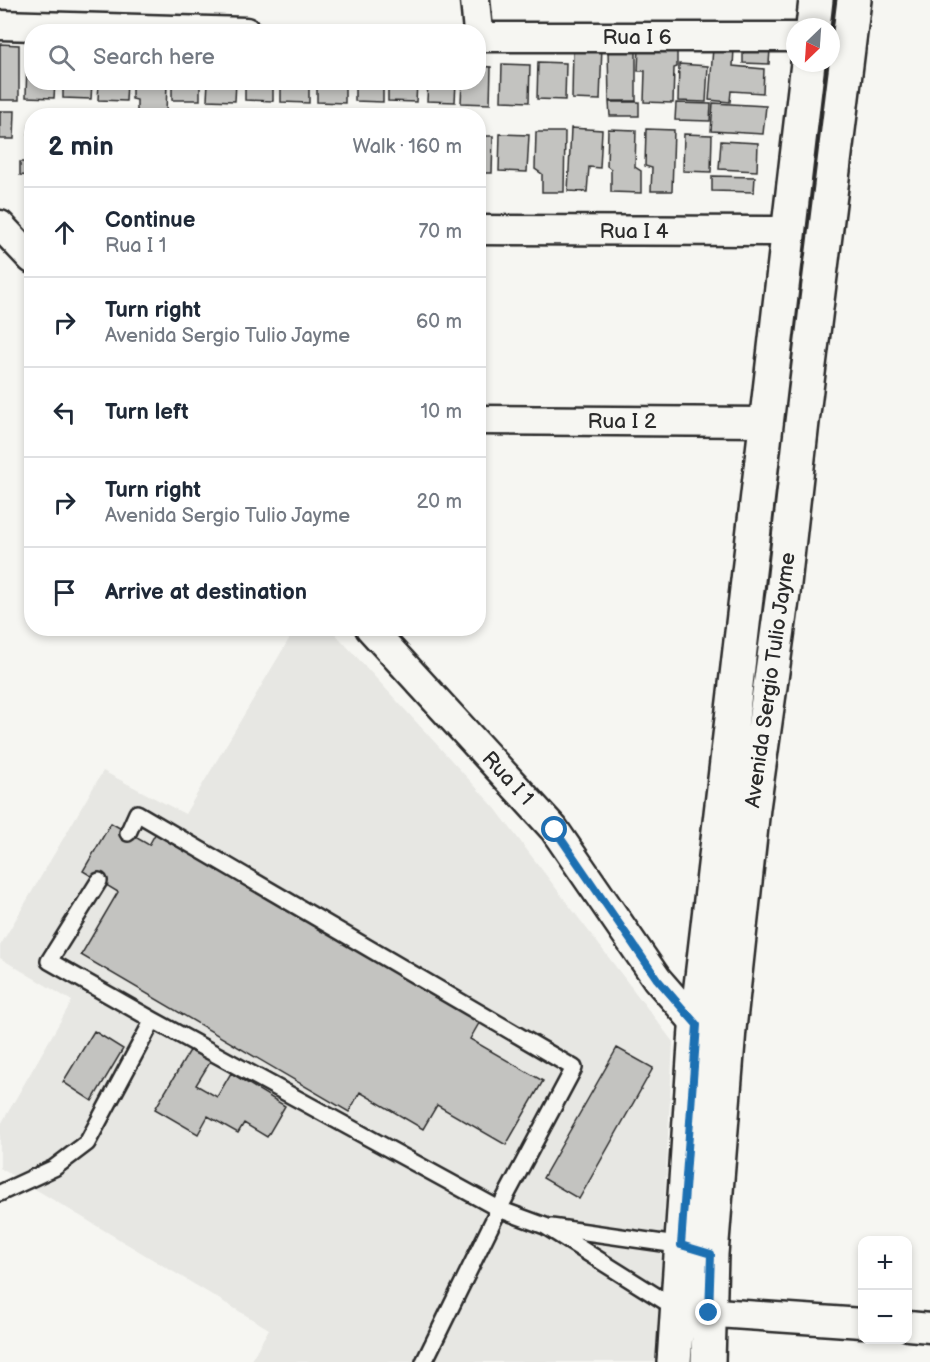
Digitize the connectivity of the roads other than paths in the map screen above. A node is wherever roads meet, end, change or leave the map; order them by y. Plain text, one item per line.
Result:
1 (475, 0) edge
2 (816, 0) edge
3 (854, 0) edge
4 (814, 18) edge
5 (477, 24) edge
6 (0, 25) edge
7 (24, 26) edge
8 (486, 35) edge
9 (786, 37) edge
10 (807, 72) edge
11 (1, 226) edge
12 (24, 227) edge
13 (486, 230) edge
14 (789, 231) junction
15 (24, 250) edge
16 (486, 420) edge
17 (766, 422) junction
18 (377, 636) edge
19 (128, 833) dead end
20 (99, 881) dead end
21 (153, 1020) junction
22 (697, 1025) junction
23 (0, 1193) edge
24 (499, 1209) junction
25 (545, 1226) junction
26 (696, 1249) junction
27 (677, 1309) junction
28 (709, 1313) junction
29 (858, 1323) edge
30 (912, 1326) edge
31 (930, 1328) edge
32 (424, 1362) edge
33 (674, 1362) edge
34 (708, 1362) edge

1 - 5 street
2 - 4 street
3 - 26 street, Avenida Sergio Tulio Jayme
6 - 7 street
8 - 9 street, Rua I 6
10 - 14 street, Avenida Sergio Tulio Jayme
11 - 12 street
11 - 15 street
13 - 14 street, Rua I 4
14 - 17 street, Avenida Sergio Tulio Jayme
16 - 17 street, Rua I 2
17 - 22 street, Avenida Sergio Tulio Jayme
18 - 22 street, Rua I 1
19 - 24 lane
20 - 21 lane
21 - 23 lane
21 - 24 lane
22 - 26 street, Avenida Sergio Tulio Jayme
24 - 25 lane
24 - 32 lane
25 - 26 lane
25 - 27 lane
26 - 27 street, Avenida Sergio Tulio Jayme
26 - 28 street, Avenida Sergio Tulio Jayme
27 - 28 street
27 - 33 street, Avenida Sergio Tulio Jayme
28 - 29 street
28 - 34 street, Avenida Sergio Tulio Jayme
30 - 31 street

